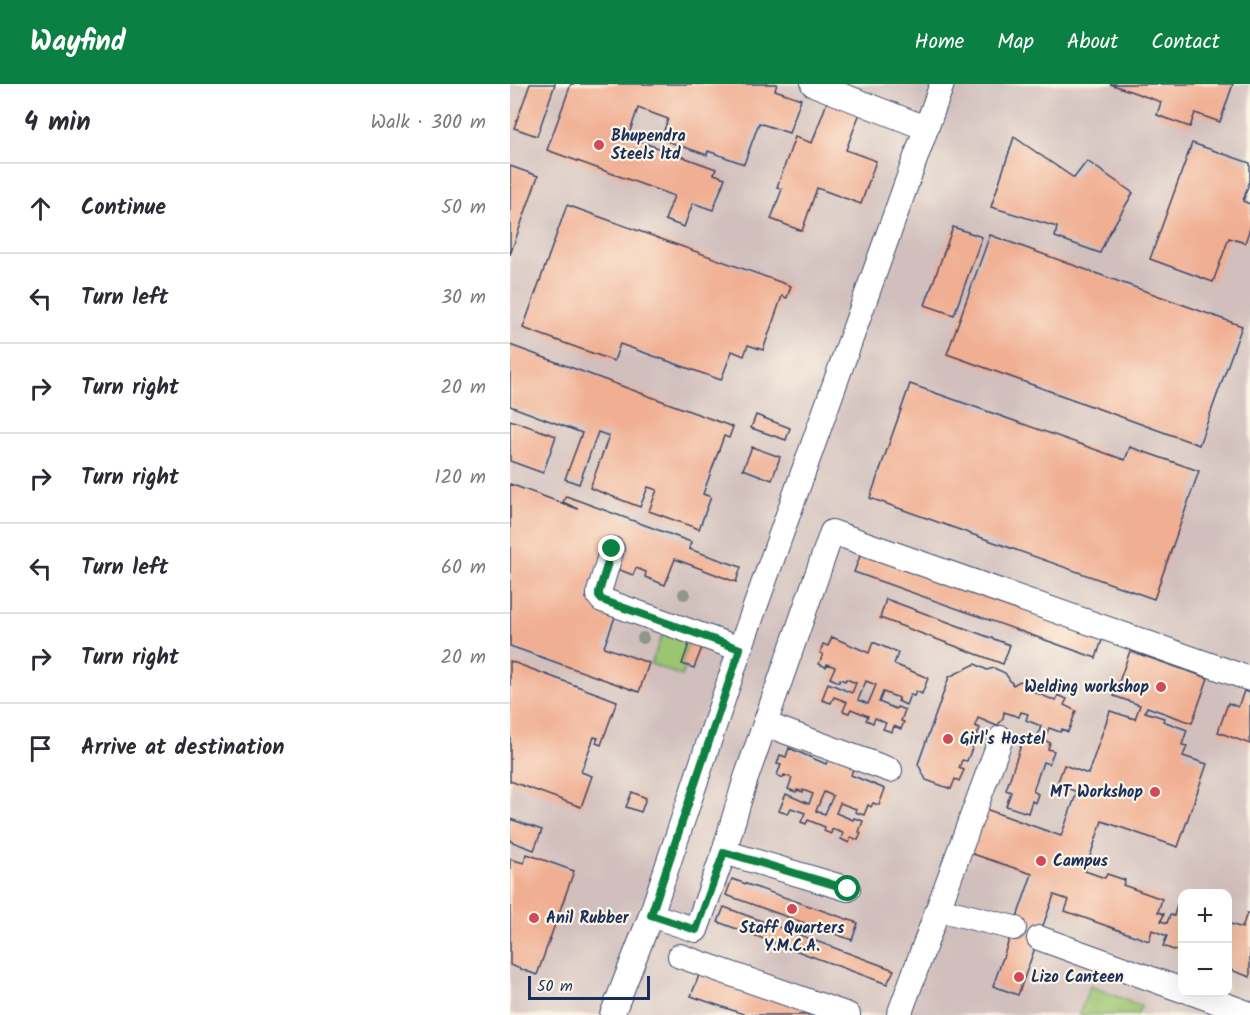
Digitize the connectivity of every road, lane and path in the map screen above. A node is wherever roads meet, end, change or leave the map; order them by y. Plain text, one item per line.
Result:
1 (813, 84) edge
2 (942, 84) edge
3 (926, 128) junction
4 (612, 549) dead end
5 (740, 649) junction
6 (1250, 679) edge
7 (765, 724) junction
8 (1001, 738) dead end
9 (890, 770) dead end
10 (724, 852) junction
11 (848, 889) dead end
12 (938, 909) junction
13 (651, 915) junction
14 (1014, 928) dead end
15 (1039, 938) dead end
16 (680, 956) dead end
17 (1178, 989) edge
18 (1201, 997) edge
19 (1250, 1014) edge
20 (612, 1015) edge
21 (848, 1015) edge
22 (899, 1015) edge

1 - 3 lane
2 - 3 lane
3 - 5 lane
4 - 5 lane
5 - 13 lane
6 - 7 lane
7 - 9 lane
7 - 10 lane
8 - 12 lane
10 - 11 lane
10 - 13 lane
12 - 14 lane
12 - 22 lane
13 - 20 lane
15 - 17 lane
16 - 21 lane
18 - 19 lane

